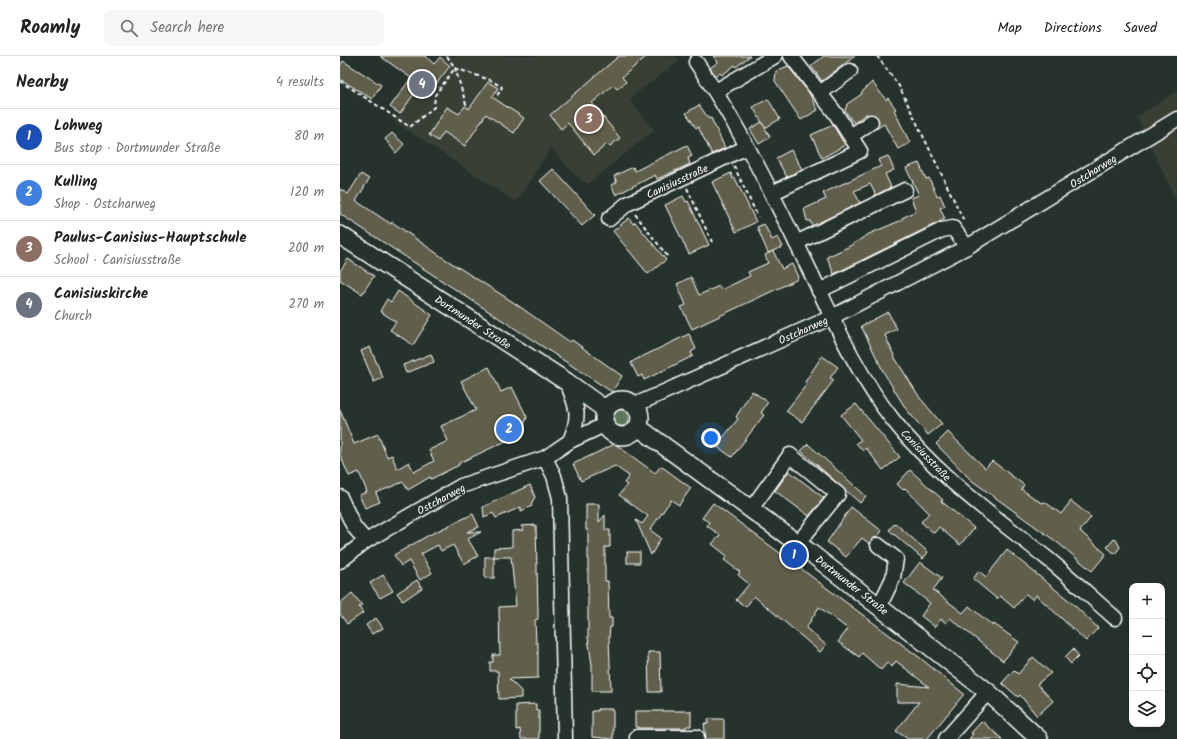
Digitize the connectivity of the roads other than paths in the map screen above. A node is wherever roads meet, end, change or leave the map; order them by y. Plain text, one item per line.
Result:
1 (775, 56) edge
2 (791, 56) edge
3 (696, 62) dead end
4 (850, 71) dead end
5 (716, 91) junction
6 (820, 93) junction
7 (1177, 119) edge
8 (871, 122) dead end
9 (851, 136) junction
10 (747, 147) junction
11 (905, 190) dead end
12 (772, 193) junction
13 (609, 219) dead end
14 (340, 235) edge
15 (796, 243) junction
16 (972, 245) junction
17 (820, 291) junction
18 (832, 316) junction
19 (567, 382) junction
20 (635, 406) junction
21 (605, 417) junction
22 (638, 427) junction
23 (570, 441) junction
24 (545, 458) junction
25 (340, 497) edge
26 (751, 509) junction
27 (366, 541) junction
28 (798, 543) junction
29 (878, 545) dead end
30 (340, 561) edge
31 (879, 606) junction
32 (1115, 618) dead end
33 (988, 692) junction
34 (565, 739) edge
35 (637, 739) edge
36 (697, 739) edge
37 (946, 739) edge
38 (1039, 739) edge

1 - 5 street
2 - 6 street
3 - 5 street, Canisiusstraße
4 - 6 street
5 - 10 street, Canisiusstraße
6 - 9 street
7 - 16 street, Ostcharweg
8 - 9 street
9 - 12 street
10 - 12 street, Canisiusstraße
10 - 13 street, Canisiusstraße
11 - 15 street
12 - 15 street, Canisiusstraße
14 - 19 main road, Dortmunder Straße
15 - 17 street, Canisiusstraße
16 - 17 street
16 - 18 street, Ostcharweg
17 - 18 street, Canisiusstraße
18 - 20 street, Ostcharweg
18 - 32 street, Canisiusstraße
19 - 21 main road, Dortmunder Straße
19 - 23 street
20 - 21 main road
20 - 22 main road
21 - 22 main road, Dortmunder Straße
21 - 23 street, Ostcharweg
22 - 26 main road, Dortmunder Straße
23 - 24 street, Ostcharweg
24 - 27 street, Ostcharweg
24 - 34 street
25 - 27 street
26 - 28 main road, Dortmunder Straße
26 - 28 street
27 - 30 street, Ostcharweg
28 - 31 main road, Dortmunder Straße
29 - 31 street
31 - 33 main road, Dortmunder Straße
33 - 37 street
33 - 38 main road, Dortmunder Straße
35 - 36 street

